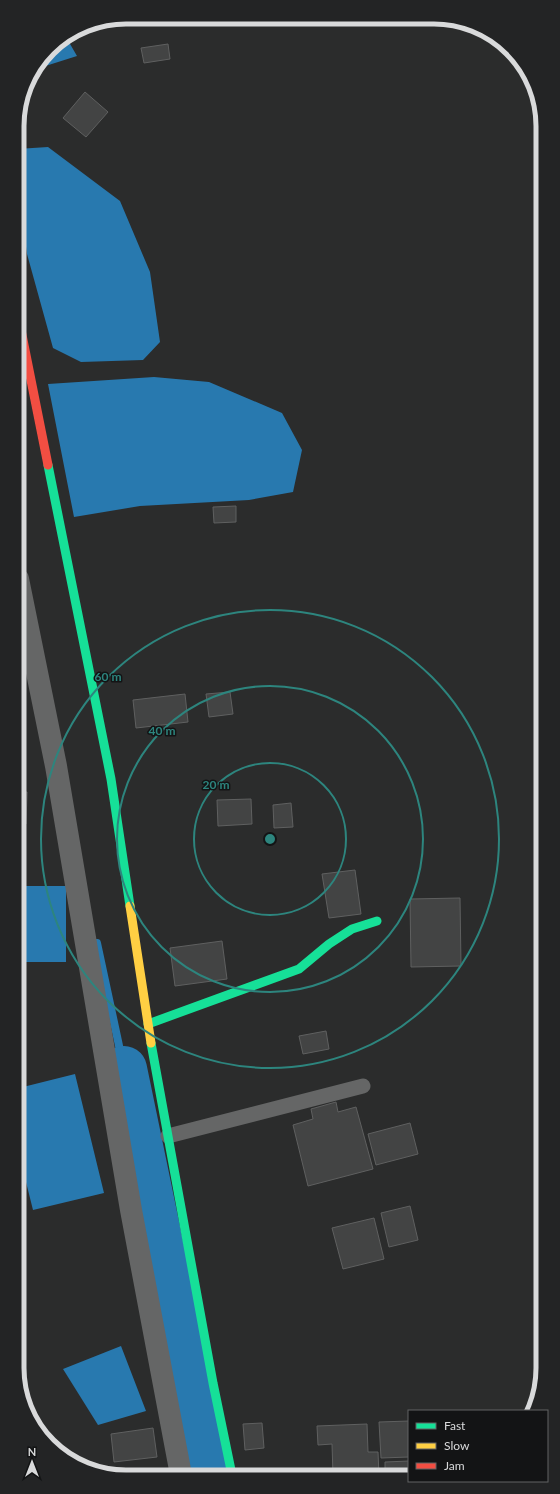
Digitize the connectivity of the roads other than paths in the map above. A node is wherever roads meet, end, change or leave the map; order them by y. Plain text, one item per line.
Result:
1 (24, 345) edge
2 (24, 609) edge
3 (377, 921) dead end
4 (148, 1024) junction
5 (363, 1086) dead end
6 (168, 1136) junction
7 (180, 1470) edge
8 (231, 1470) edge

1 - 4 street
2 - 7 street
3 - 4 street
4 - 6 street
5 - 6 lane
6 - 8 street

